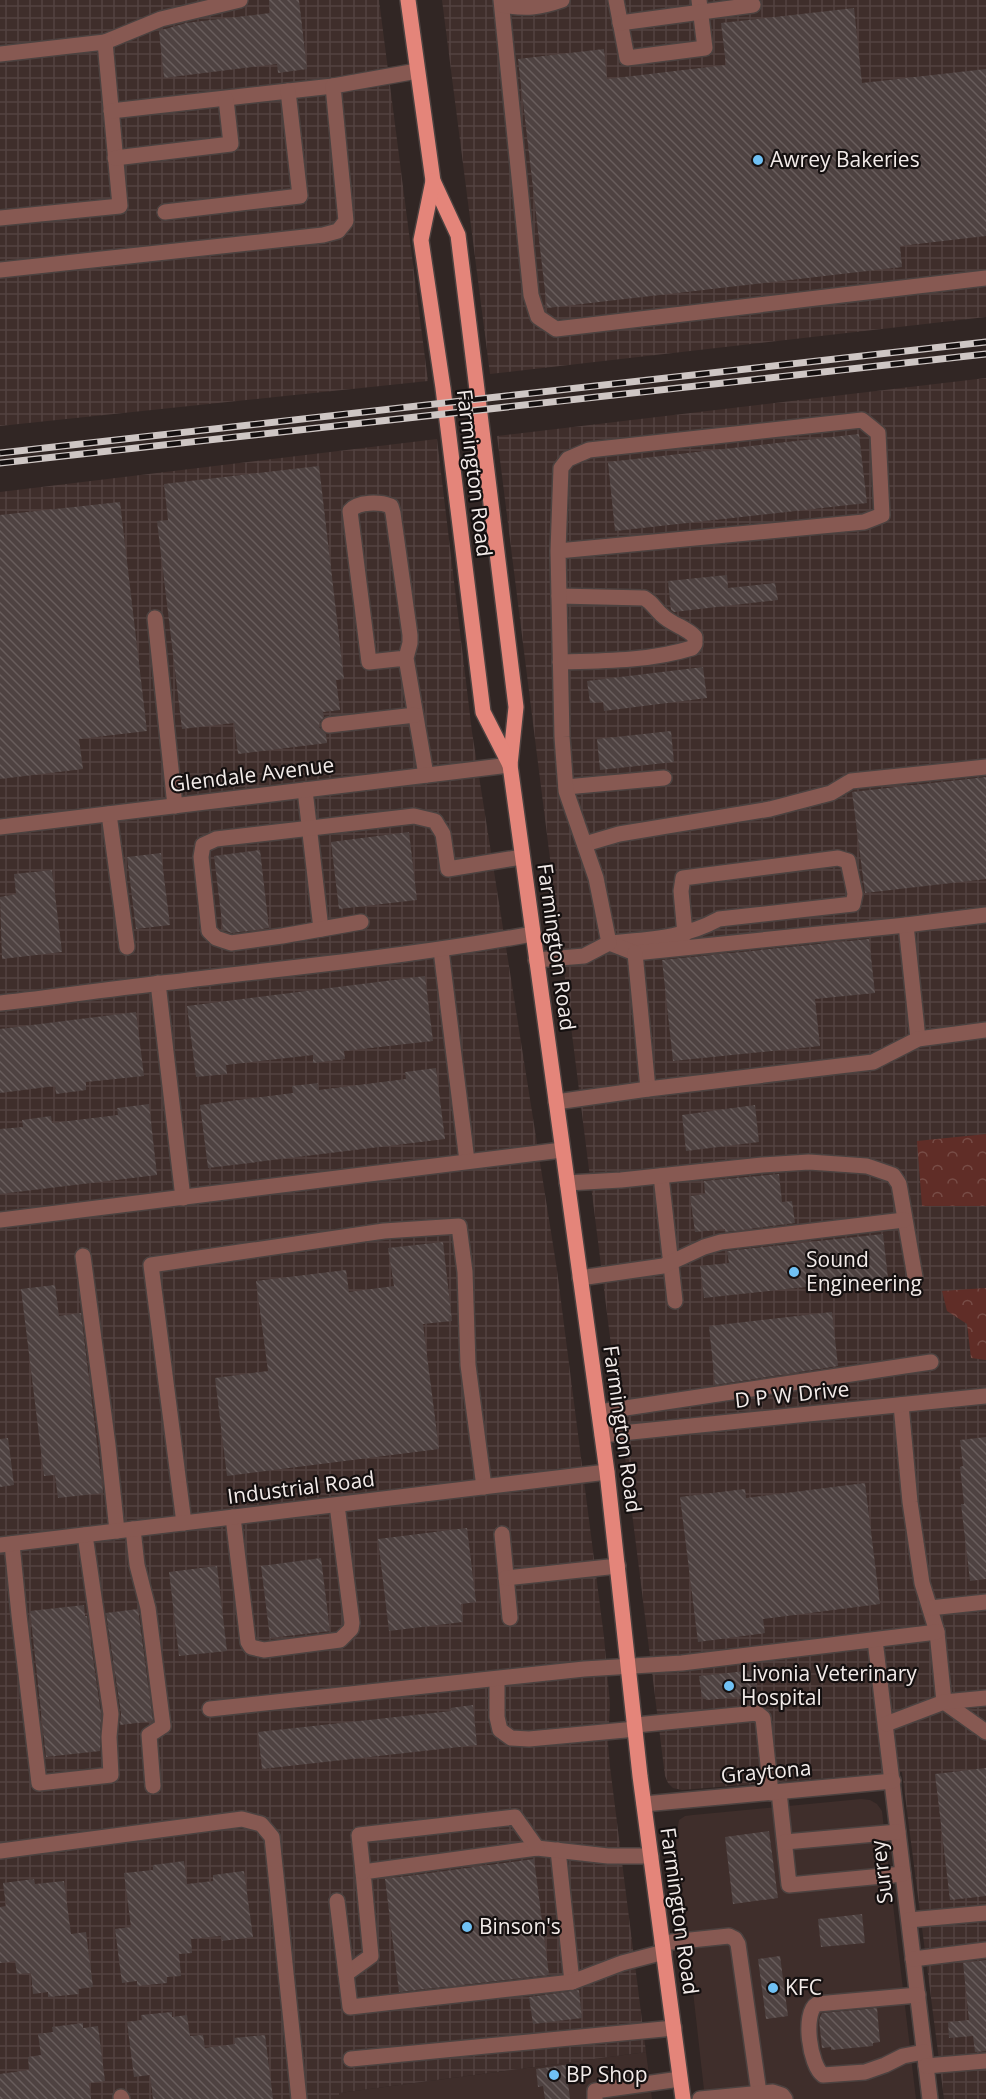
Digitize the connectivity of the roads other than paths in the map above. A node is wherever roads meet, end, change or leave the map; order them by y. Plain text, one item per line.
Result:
1 (240, 0) edge
2 (408, 0) edge
3 (562, 0) edge
4 (616, 0) edge
5 (501, 2) edge
6 (753, 5) dead end
7 (700, 6) edge
8 (620, 23) junction
9 (105, 42) junction
10 (0, 54) edge
11 (417, 71) junction
12 (333, 86) junction
13 (288, 91) junction
14 (226, 99) junction
15 (111, 111) junction
16 (115, 158) junction
17 (433, 181) junction
18 (165, 212) dead end
19 (0, 218) edge
20 (0, 270) edge
21 (986, 278) edge
22 (558, 550) junction
23 (559, 596) junction
24 (155, 618) dead end
25 (406, 658) junction
26 (561, 662) junction
27 (415, 715) junction
28 (329, 725) dead end
29 (510, 765) junction
30 (986, 767) edge
31 (426, 775) junction
32 (664, 778) dead end
33 (566, 787) junction
34 (305, 790) junction
35 (175, 806) junction
36 (110, 814) junction
37 (0, 827) edge
38 (308, 828) junction
39 (585, 844) junction
40 (522, 857) junction
41 (986, 915) edge
42 (361, 922) dead end
43 (906, 925) junction
44 (321, 929) junction
45 (532, 934) junction
46 (685, 934) junction
47 (609, 943) junction
48 (127, 947) dead end
49 (441, 950) junction
50 (634, 953) junction
51 (536, 960) junction
52 (158, 983) junction
53 (0, 1003) edge
54 (986, 1030) edge
55 (918, 1039) junction
56 (648, 1089) junction
57 (556, 1102) junction
58 (562, 1150) junction
59 (467, 1161) junction
60 (661, 1176) junction
61 (567, 1183) junction
62 (183, 1198) junction
63 (0, 1220) edge
64 (904, 1220) junction
65 (84, 1256) dead end
66 (671, 1264) junction
67 (915, 1277) dead end
68 (580, 1278) junction
69 (675, 1301) dead end
70 (931, 1362) dead end
71 (986, 1396) edge
72 (901, 1405) junction
73 (599, 1412) junction
74 (602, 1436) junction
75 (607, 1472) junction
76 (484, 1486) junction
77 (337, 1505) junction
78 (233, 1517) junction
79 (184, 1523) junction
80 (133, 1529) junction
81 (117, 1531) junction
82 (502, 1534) dead end
83 (85, 1535) junction
84 (6, 1545) edge
85 (618, 1566) junction
86 (506, 1578) junction
87 (986, 1602) edge
88 (930, 1608) junction
89 (510, 1617) dead end
90 (937, 1632) junction
91 (875, 1640) junction
92 (630, 1666) junction
93 (497, 1679) junction
94 (986, 1698) edge
95 (944, 1702) junction
96 (210, 1709) dead end
97 (886, 1724) junction
98 (636, 1727) junction
99 (986, 1732) edge
100 (892, 1781) junction
101 (153, 1786) dead end
102 (775, 1792) junction
103 (644, 1804) junction
104 (898, 1832) junction
105 (785, 1842) junction
106 (537, 1848) junction
107 (558, 1850) junction
108 (0, 1851) edge
109 (651, 1856) junction
110 (363, 1872) junction
111 (903, 1874) junction
112 (337, 1901) dead end
113 (986, 1913) edge
114 (909, 1920) junction
115 (663, 1948) junction
116 (986, 1950) edge
117 (913, 1959) junction
118 (346, 1974) junction
119 (572, 1982) junction
120 (918, 1995) junction
121 (674, 2028) junction
122 (351, 2059) dead end
123 (925, 2059) junction
124 (986, 2061) edge
125 (680, 2079) junction
126 (759, 2093) junction
127 (300, 2099) edge
128 (595, 2099) edge
129 (683, 2099) edge
130 (700, 2099) edge
131 (785, 2099) edge
132 (930, 2099) edge

1 - 9 street
2 - 11 main road, Farmington Road
3 - 5 street
4 - 8 street
5 - 21 street
6 - 7 street
7 - 8 street
7 - 8 street
9 - 10 street
9 - 15 street
11 - 12 street
11 - 17 main road, Farmington Road
12 - 13 street
12 - 20 street
13 - 14 street
13 - 18 street
14 - 15 street
14 - 16 street
15 - 16 street
16 - 19 street
17 - 29 main road, Farmington Road
17 - 29 main road, Farmington Road
22 - 22 street
22 - 23 street
23 - 26 street
23 - 26 street
24 - 35 street
25 - 25 street
25 - 27 street
26 - 33 street
27 - 28 street
27 - 31 street
29 - 31 street, Glendale Avenue
29 - 40 main road, Farmington Road
30 - 39 street
31 - 34 street, Glendale Avenue
32 - 33 street
33 - 39 street
34 - 35 street, Glendale Avenue
34 - 38 street
35 - 36 street, Glendale Avenue
36 - 37 street, Glendale Avenue
36 - 48 street
38 - 40 street
38 - 44 street
38 - 44 street
39 - 47 street
40 - 45 main road, Farmington Road
41 - 43 street
42 - 44 street
43 - 50 street
43 - 55 street
45 - 49 street
45 - 51 main road, Farmington Road
46 - 46 street
46 - 47 street
47 - 50 street
47 - 51 street
49 - 52 street
49 - 59 street
50 - 56 street
51 - 57 main road, Farmington Road
52 - 53 street
52 - 62 street
54 - 55 street
55 - 56 street
56 - 57 street
57 - 58 main road, Farmington Road
58 - 59 street
58 - 61 main road, Farmington Road
59 - 62 street
60 - 61 street
60 - 64 street
60 - 66 street
61 - 68 main road, Farmington Road
62 - 63 street
64 - 66 street
64 - 67 street
65 - 81 street
66 - 68 street
66 - 69 street
68 - 73 main road, Farmington Road
70 - 73 street
71 - 72 street, D P W Drive
72 - 74 street, D P W Drive
72 - 88 street
73 - 74 main road, Farmington Road
74 - 75 main road, Farmington Road
75 - 76 street, Industrial Road
75 - 85 main road, Farmington Road
76 - 77 street, Industrial Road
76 - 79 street
77 - 78 street, Industrial Road
77 - 78 street
78 - 79 street, Industrial Road
79 - 80 street, Industrial Road
80 - 81 street, Industrial Road
80 - 101 street
81 - 83 street, Industrial Road
82 - 86 street
83 - 84 street, Industrial Road
83 - 84 street
85 - 86 street
85 - 92 main road, Farmington Road
86 - 89 street
87 - 88 street
88 - 90 street
90 - 91 street
90 - 95 street
91 - 92 street
91 - 97 street, Surrey
92 - 93 street
92 - 98 main road, Farmington Road
93 - 96 street
93 - 98 street
94 - 95 street
95 - 97 street
95 - 99 street
97 - 100 street, Surrey
98 - 102 street
98 - 103 main road, Farmington Road
100 - 102 street, Graytona
100 - 104 street, Surrey
102 - 103 street, Graytona
102 - 105 street
103 - 109 main road, Farmington Road
104 - 105 street
104 - 111 street, Surrey
105 - 111 street
106 - 107 street
106 - 110 street
106 - 110 street
107 - 109 street
107 - 119 street
108 - 127 street
109 - 115 main road, Farmington Road
110 - 118 street
111 - 114 street, Surrey
112 - 118 street
113 - 114 street
114 - 117 street, Surrey
115 - 119 street
115 - 121 main road, Farmington Road
115 - 126 street
116 - 117 street
117 - 120 street, Surrey
118 - 119 street
120 - 123 street, Surrey
120 - 123 street
121 - 122 street
121 - 125 main road, Farmington Road
123 - 124 street
123 - 132 street, Surrey
125 - 128 street
125 - 129 main road, Farmington Road
126 - 130 street
126 - 131 street

